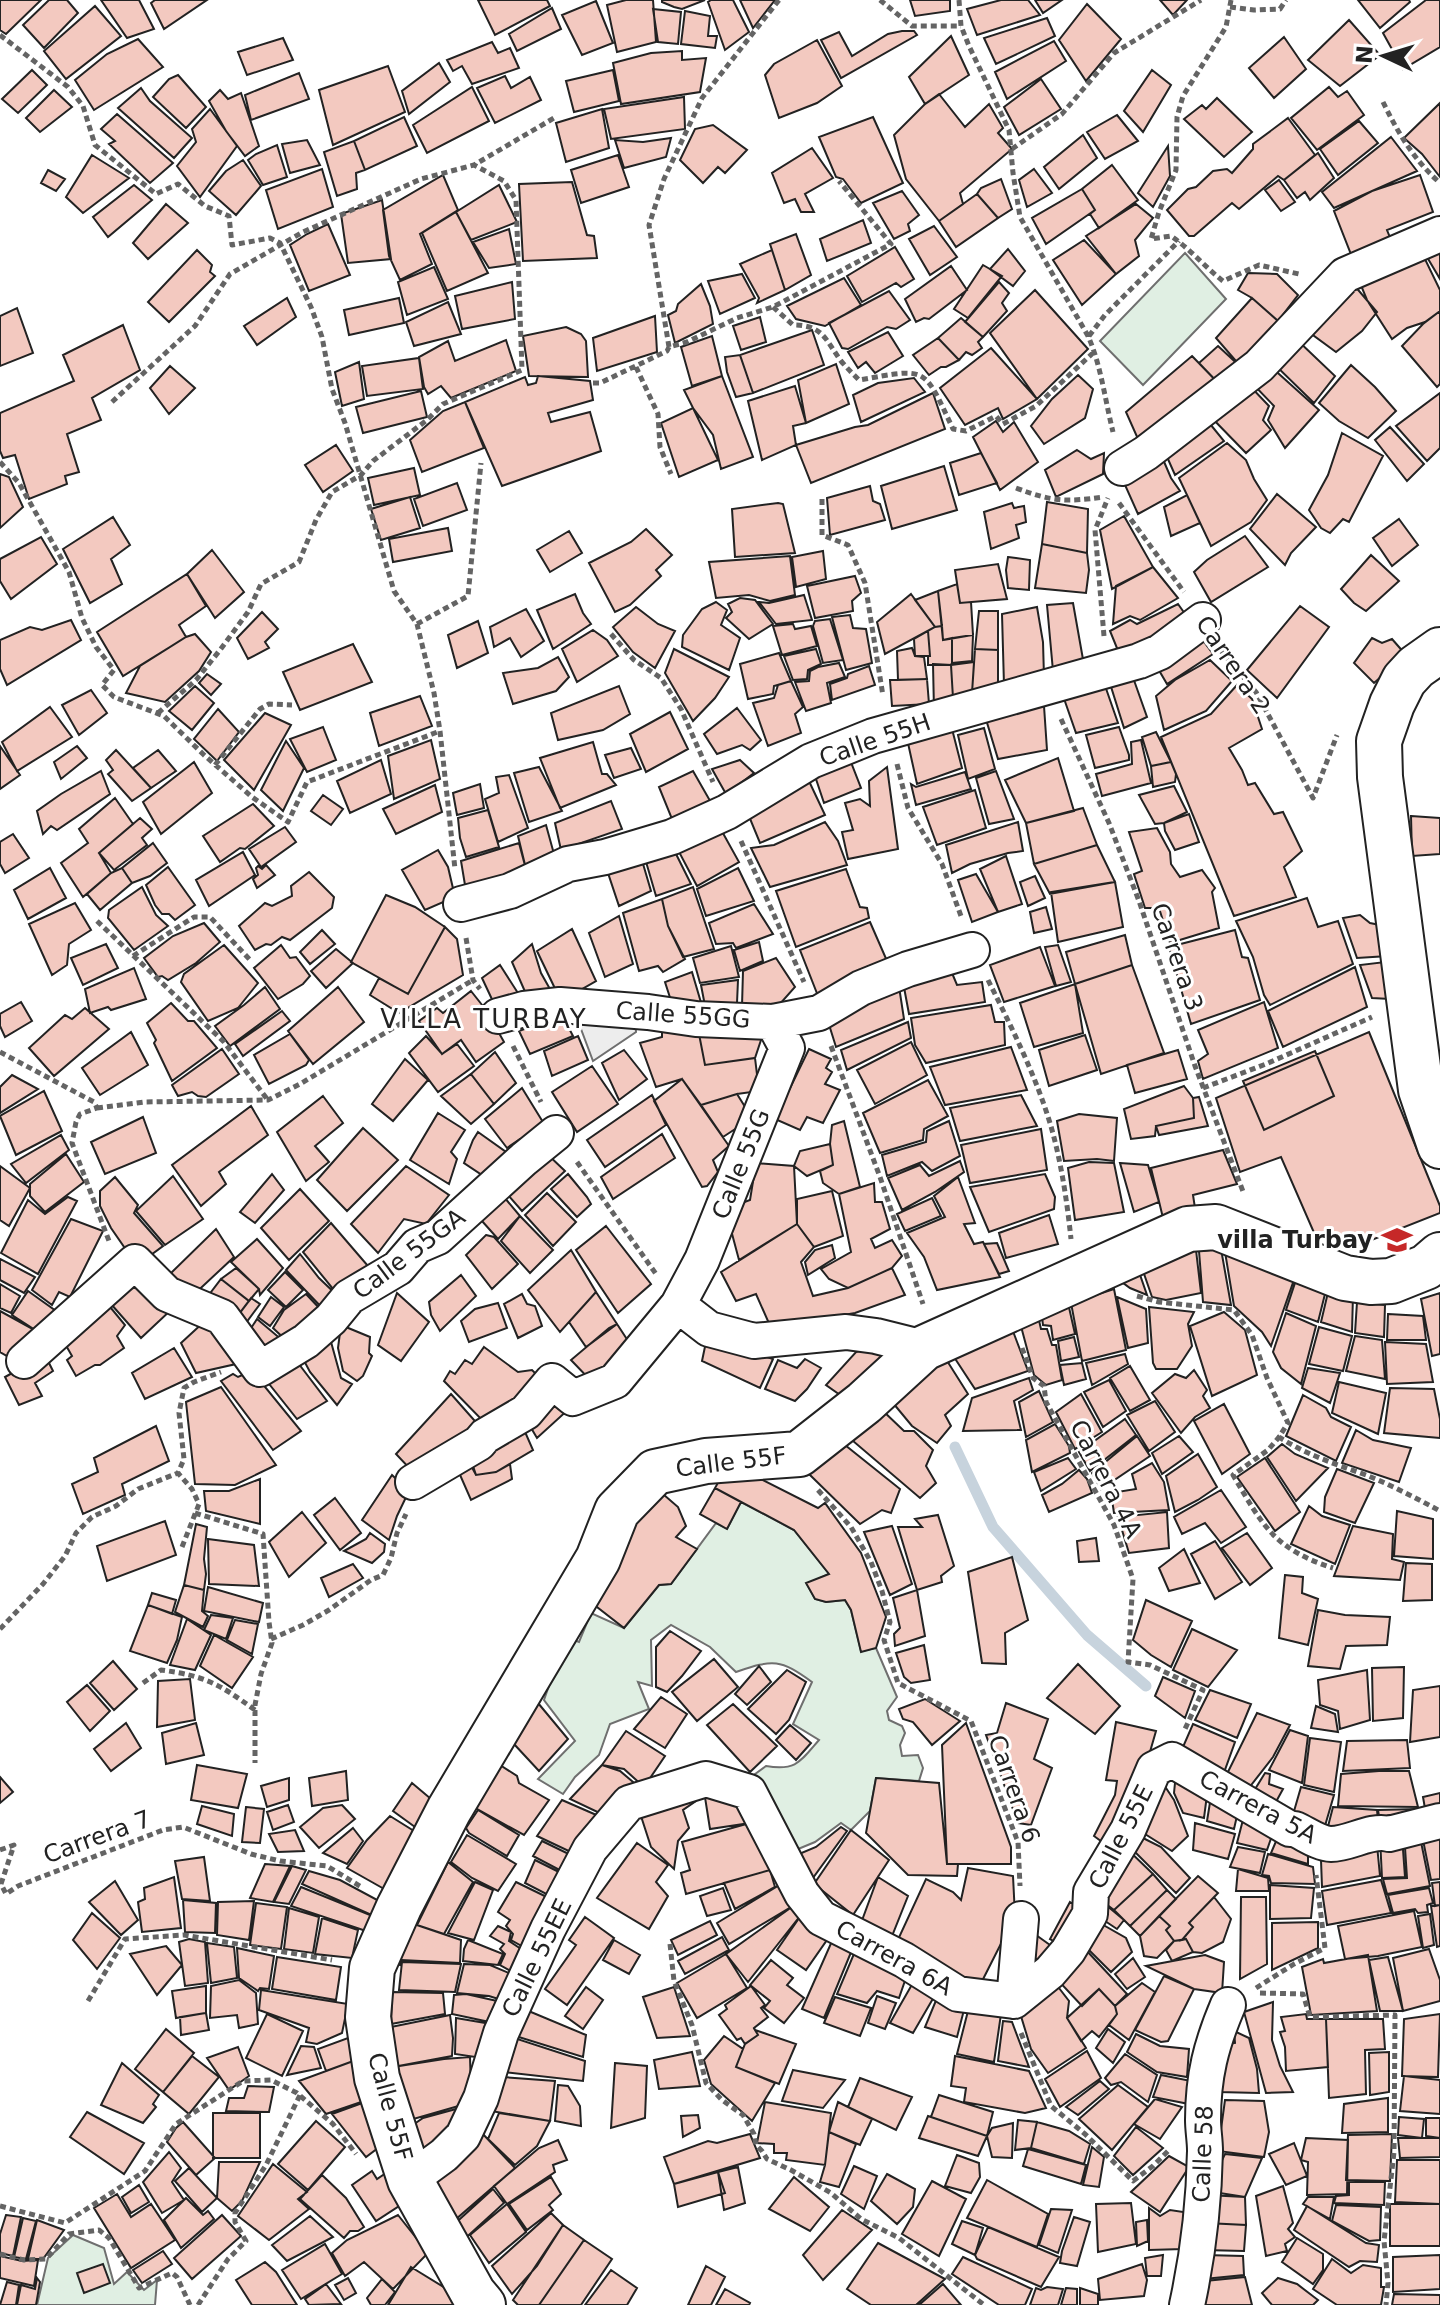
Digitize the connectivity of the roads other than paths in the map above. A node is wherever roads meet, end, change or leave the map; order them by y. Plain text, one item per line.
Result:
1 (1440, 234) edge
2 (1116, 480) road end
3 (1203, 620) road end
4 (1440, 650) edge
5 (461, 904) road end
6 (972, 950) dead end
7 (498, 1016) dead end
8 (773, 1022) junction
9 (556, 1133) dead end
10 (1440, 1146) edge
11 (1433, 1261) edge
12 (678, 1305) junction
13 (924, 1348) junction
14 (24, 1361) dead end
15 (413, 1482) road end
16 (1172, 1760) joint
17 (706, 1779) joint
18 (1440, 1821) edge
19 (1021, 1919) road end
20 (1014, 2001) junction
21 (1234, 2001) road end
22 (410, 2180) junction
23 (483, 2305) edge
24 (1187, 2305) edge

1 - 2 street
3 - 5 street, Calle 55H
4 - 10 street
6 - 8 street
7 - 8 street, Calle 55GG
8 - 12 street, Calle 55G
9 - 14 street, Calle 55GA
11 - 13 street, Calle 55F
12 - 13 street
12 - 15 street
13 - 22 street, Calle 55F
16 - 18 street, Carrera 5A
16 - 20 street, Calle 55E
17 - 20 street, Carrera 6A
17 - 22 street, Calle 55EE
19 - 20 street
21 - 24 street, Calle 58
22 - 23 street, Calle 55F

